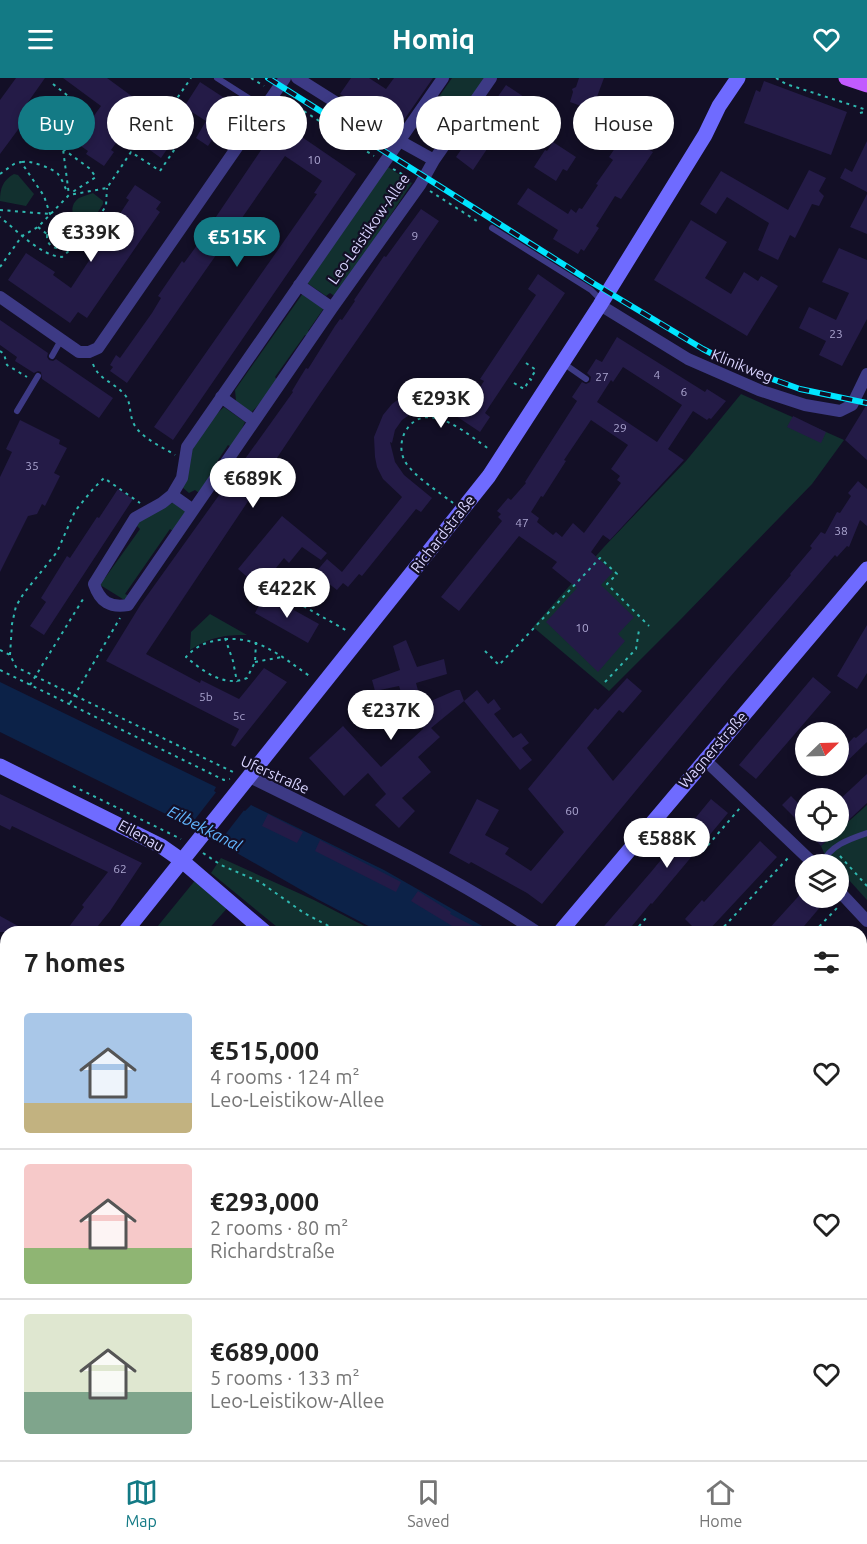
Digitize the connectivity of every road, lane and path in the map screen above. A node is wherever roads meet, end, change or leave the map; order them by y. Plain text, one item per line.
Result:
1 (191, 78) edge
2 (217, 78) edge
3 (251, 78) edge
4 (285, 78) edge
5 (297, 78) edge
6 (442, 78) edge
7 (492, 78) edge
8 (727, 78) edge
9 (738, 78) edge
10 (776, 78) edge
11 (846, 78) edge
12 (53, 84) dead end
13 (867, 85) edge
14 (270, 90) dead end
15 (68, 96) edge
16 (245, 96) edge
17 (272, 96) edge
18 (326, 96) edge
19 (719, 106) junction
20 (867, 110) edge
21 (307, 113) edge
22 (860, 113) dead end
23 (404, 135) edge
24 (404, 145) edge
25 (63, 150) edge
26 (64, 150) edge
27 (235, 150) edge
28 (393, 150) edge
29 (377, 158) dead end
30 (434, 160) junction
31 (21, 162) junction
32 (386, 164) dead end
33 (0, 174) edge
34 (417, 184) junction
35 (107, 188) junction
36 (69, 195) junction
37 (0, 210) edge
38 (50, 214) junction
39 (0, 217) edge
40 (480, 222) dead end
41 (71, 226) junction
42 (38, 227) junction
43 (492, 228) dead end
44 (67, 232) junction
45 (47, 234) junction
46 (22, 236) junction
47 (86, 236) junction
48 (0, 267) edge
49 (299, 285) junction
50 (0, 297) edge
51 (601, 303) junction
52 (332, 308) junction
53 (62, 340) junction
54 (0, 351) edge
55 (89, 352) junction
56 (52, 356) dead end
57 (526, 363) dead end
58 (562, 363) junction
59 (867, 374) edge
60 (37, 379) joint
61 (530, 379) junction
62 (586, 379) dead end
63 (513, 383) dead end
64 (545, 390) junction
65 (221, 397) junction
66 (16, 411) dead end
67 (254, 421) junction
68 (501, 457) junction
69 (185, 462) junction
70 (172, 495) junction
71 (150, 510) junction
72 (193, 510) junction
73 (462, 510) junction
74 (867, 569) edge
75 (94, 584) junction
76 (284, 595) dead end
77 (128, 605) junction
78 (649, 626) dead end
79 (639, 630) dead end
80 (225, 638) junction
81 (360, 638) junction
82 (256, 642) junction
83 (0, 650) edge
84 (485, 651) dead end
85 (10, 655) junction
86 (283, 657) junction
87 (255, 662) junction
88 (0, 670) edge
89 (36, 676) junction
90 (605, 682) dead end
91 (237, 683) junction
92 (30, 685) junction
93 (323, 685) junction
94 (74, 696) junction
95 (69, 704) junction
96 (705, 760) junction
97 (0, 766) edge
98 (249, 777) junction
99 (68, 784) dead end
100 (747, 800) junction
101 (867, 834) edge
102 (197, 841) junction
103 (797, 848) junction
104 (834, 849) junction
105 (703, 851) dead end
106 (803, 854) edge
107 (826, 854) edge
108 (182, 861) junction
109 (867, 886) edge
110 (849, 902) edge
111 (832, 908) edge
112 (646, 918) dead end
113 (867, 921) edge
114 (130, 926) edge
115 (258, 926) edge
116 (329, 926) edge
117 (528, 926) edge
118 (565, 926) edge
119 (639, 926) edge
120 (725, 926) edge
121 (818, 926) edge

1 - 35 path
2 - 16 lane
3 - 14 path
4 - 17 street
5 - 18 street
6 - 23 street, Leo-Leistikow-Allee
7 - 30 street, Leo-Leistikow-Allee
8 - 19 street, Richardstraße
9 - 19 street, Richardstraße
10 - 20 path
11 - 13 main road
12 - 15 path
19 - 51 street, Richardstraße
20 - 22 path
21 - 29 path
24 - 30 street
25 - 36 path
26 - 36 path
27 - 55 street
28 - 49 street, Leo-Leistikow-Allee
30 - 34 street, Leo-Leistikow-Allee
31 - 33 path
31 - 36 path
31 - 38 path
32 - 34 path
34 - 40 path
34 - 52 street, Leo-Leistikow-Allee
35 - 36 path
35 - 47 path
36 - 38 path
37 - 38 path
38 - 41 path
38 - 42 path
39 - 46 path
41 - 44 path
41 - 47 path
42 - 45 path
42 - 46 path
43 - 51 lane
44 - 45 path
44 - 45 path
46 - 47 path
46 - 48 path
49 - 52 street, Leo-Leistikow-Allee
49 - 65 street, Leo-Leistikow-Allee
50 - 53 street
51 - 58 street, Richardstraße
51 - 59 street, Klinikweg
52 - 67 street, Leo-Leistikow-Allee
53 - 55 street
53 - 56 lane
54 - 60 path
55 - 69 path
57 - 61 path
58 - 62 lane
58 - 64 street, Richardstraße
60 - 66 lane
61 - 63 path
61 - 64 path
64 - 68 street, Richardstraße
65 - 67 street
65 - 69 street, Leo-Leistikow-Allee
67 - 72 street, Leo-Leistikow-Allee
68 - 73 street, Richardstraße
68 - 73 path
69 - 70 street, Leo-Leistikow-Allee
70 - 71 street
70 - 72 street
71 - 75 street
71 - 85 path
72 - 77 street, Leo-Leistikow-Allee
73 - 81 street, Richardstraße
74 - 96 street, Wagnerstraße
75 - 77 street
75 - 89 path
76 - 81 path
77 - 94 path
78 - 84 path
79 - 90 path
80 - 82 path
80 - 91 path
80 - 91 path
81 - 93 street, Richardstraße
82 - 86 path
82 - 87 path
83 - 85 path, Uferstraße
85 - 89 path, Uferstraße
86 - 87 path
86 - 93 path
87 - 91 path
88 - 92 path
89 - 92 path
89 - 94 path, Uferstraße
92 - 95 path
93 - 98 street, Richardstraße
94 - 95 path
94 - 98 path, Uferstraße
95 - 98 path
96 - 100 street
96 - 118 street, Wagnerstraße
97 - 108 street, Eilenau
98 - 102 street, Richardstraße
98 - 117 street, Uferstraße
99 - 102 path
100 - 103 street
100 - 105 path
101 - 104 lane
102 - 108 street, Richardstraße
102 - 116 path
103 - 106 street
103 - 120 path
104 - 107 lane
104 - 109 path
108 - 114 street, Richardstraße
108 - 115 street, Eilenau
110 - 113 street
111 - 121 path
112 - 119 path

